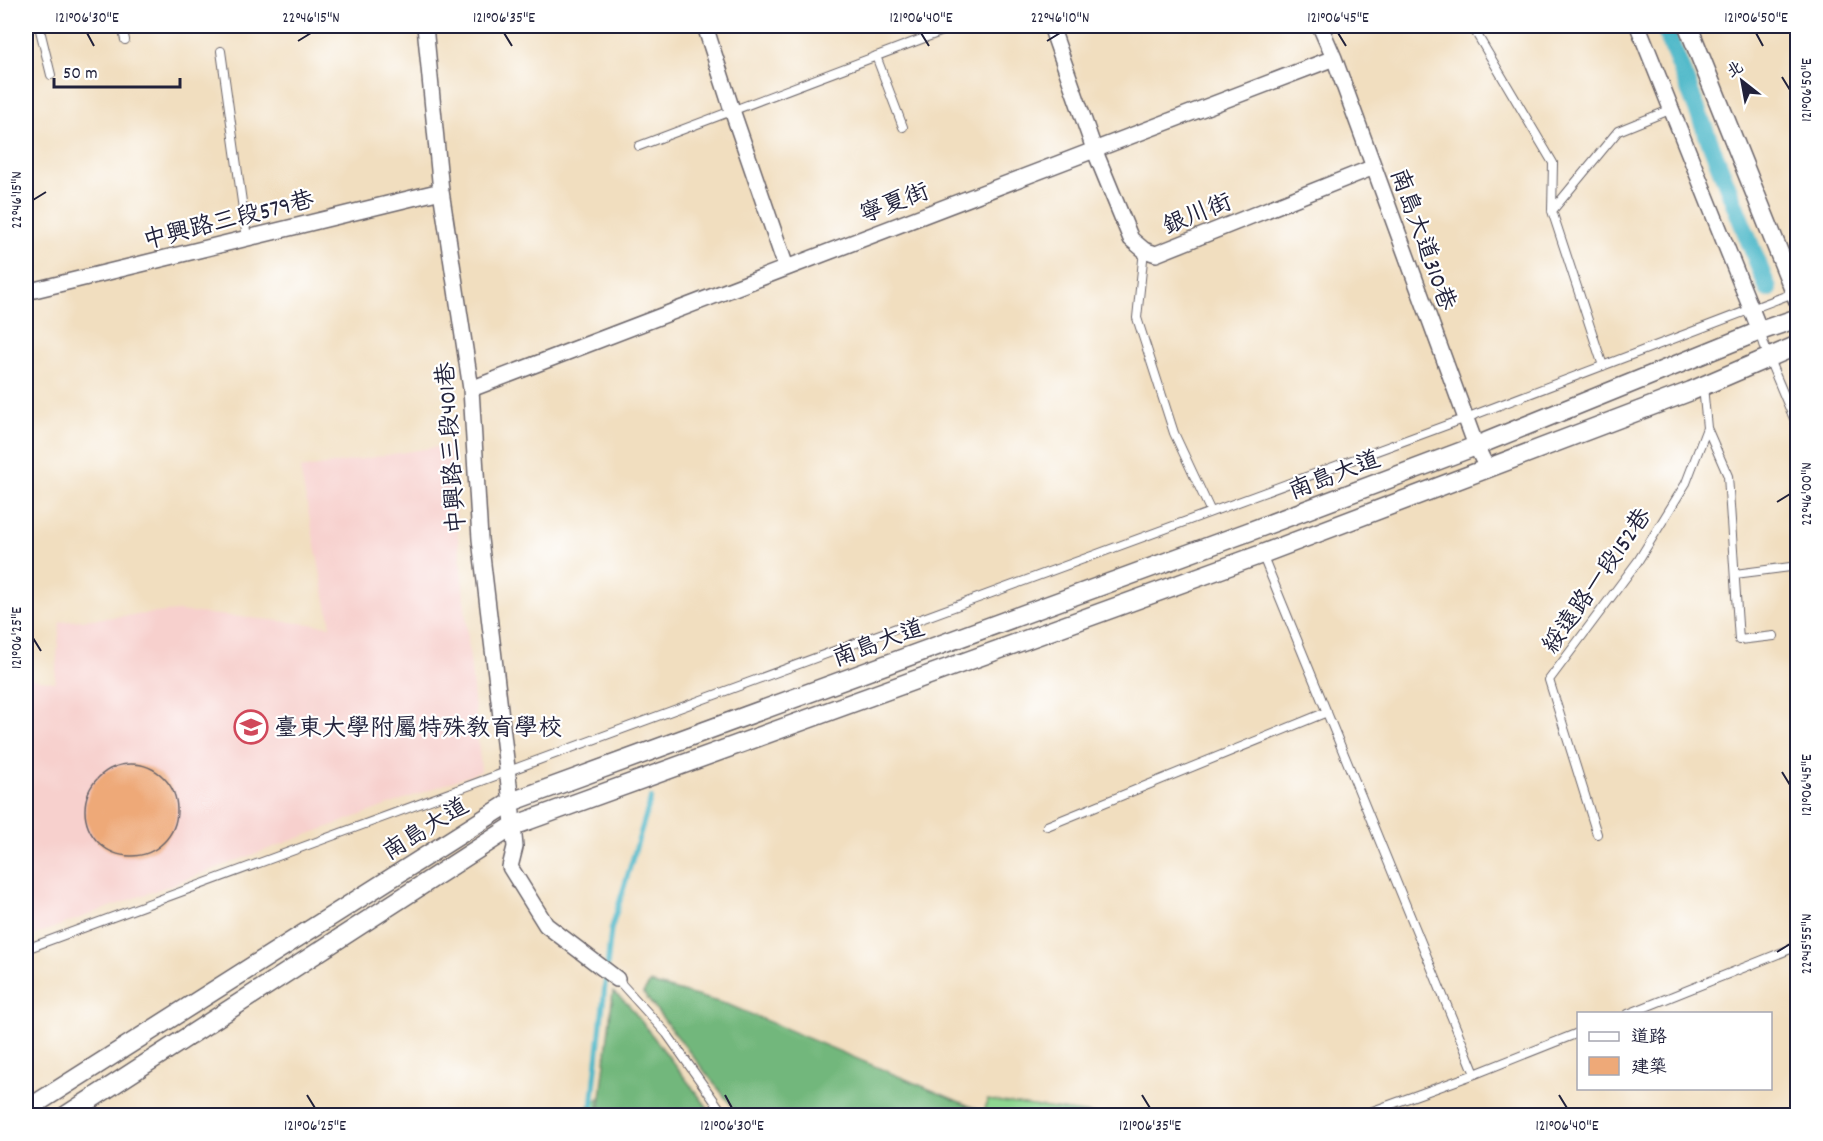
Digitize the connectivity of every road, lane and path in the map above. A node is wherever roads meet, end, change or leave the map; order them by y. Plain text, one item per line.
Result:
1 (39, 26) edge
2 (122, 26) edge
3 (425, 26) edge
4 (705, 26) edge
5 (956, 26) edge
6 (1320, 26) edge
7 (1472, 26) edge
8 (1638, 26) edge
9 (1688, 26) edge
10 (1052, 28) dead end
11 (125, 40) dead end
12 (221, 51) dead end
13 (876, 56) junction
14 (1334, 58) junction
15 (51, 75) dead end
16 (1671, 109) junction
17 (732, 110) junction
18 (903, 127) dead end
19 (639, 146) dead end
20 (1094, 149) junction
21 (1374, 167) junction
22 (441, 191) junction
23 (1552, 211) junction
24 (247, 238) junction
25 (1144, 250) junction
26 (786, 267) junction
27 (26, 292) edge
28 (1796, 295) edge
29 (1752, 310) junction
30 (1797, 318) edge
31 (1760, 331) junction
32 (1797, 345) edge
33 (1768, 357) junction
34 (1603, 366) junction
35 (1703, 385) junction
36 (471, 389) junction
37 (1466, 418) junction
38 (1707, 428) junction
39 (1797, 428) edge
40 (1476, 446) junction
41 (1487, 468) junction
42 (1211, 512) junction
43 (1262, 554) junction
44 (1797, 566) edge
45 (1735, 574) junction
46 (1774, 636) dead end
47 (1327, 712) junction
48 (507, 772) junction
49 (511, 802) junction
50 (513, 826) junction
51 (1047, 826) dead end
52 (1597, 834) dead end
53 (1797, 946) edge
54 (26, 949) edge
55 (617, 979) joint
56 (1633, 1012) edge
57 (1577, 1033) edge
58 (1475, 1074) junction
59 (26, 1110) edge
60 (64, 1116) edge
61 (725, 1116) edge
62 (1359, 1116) edge

1 - 15 lane
2 - 11 lane
3 - 22 street, 中興路三段401巷
4 - 17 street
5 - 13 lane
6 - 14 street, 南島大道310巷
7 - 23 lane
8 - 16 street
9 - 28 street
10 - 20 street, 銀川街
12 - 24 lane
13 - 17 lane
13 - 18 lane
14 - 20 street, 寧夏街
14 - 21 street, 南島大道310巷
16 - 23 lane
16 - 29 street
17 - 19 lane
17 - 26 street
20 - 25 street, 銀川街
20 - 26 street, 寧夏街
21 - 25 street, 銀川街
21 - 37 street, 南島大道310巷
22 - 24 street, 中興路三段579巷
22 - 36 street, 中興路三段401巷
23 - 34 lane
24 - 27 street, 中興路三段579巷
25 - 42 lane
26 - 36 street, 寧夏街
28 - 29 lane
29 - 31 street
29 - 34 lane
30 - 31 street, 南島大道
31 - 33 lane
31 - 40 street, 南島大道
32 - 33 street, 南島大道
33 - 35 street, 南島大道
33 - 39 lane
34 - 37 lane
35 - 38 lane, 綏遠路一段152巷
35 - 41 street, 南島大道
36 - 48 street, 中興路三段401巷
37 - 40 street, 南島大道310巷
37 - 42 lane
38 - 45 lane
38 - 52 lane, 綏遠路一段152巷
40 - 41 street, 南島大道310巷
40 - 49 street, 南島大道
41 - 43 street, 南島大道
42 - 48 lane
43 - 47 lane
43 - 50 street, 南島大道
44 - 45 lane
45 - 46 lane
47 - 51 lane
47 - 58 lane
48 - 49 street, 中興路三段401巷
48 - 54 lane
49 - 50 street, 中興路三段401巷
49 - 59 street, 南島大道
50 - 55 street, 中興路三段401巷
50 - 60 street, 南島大道
53 - 56 lane
55 - 61 lane
57 - 58 lane
58 - 62 lane

